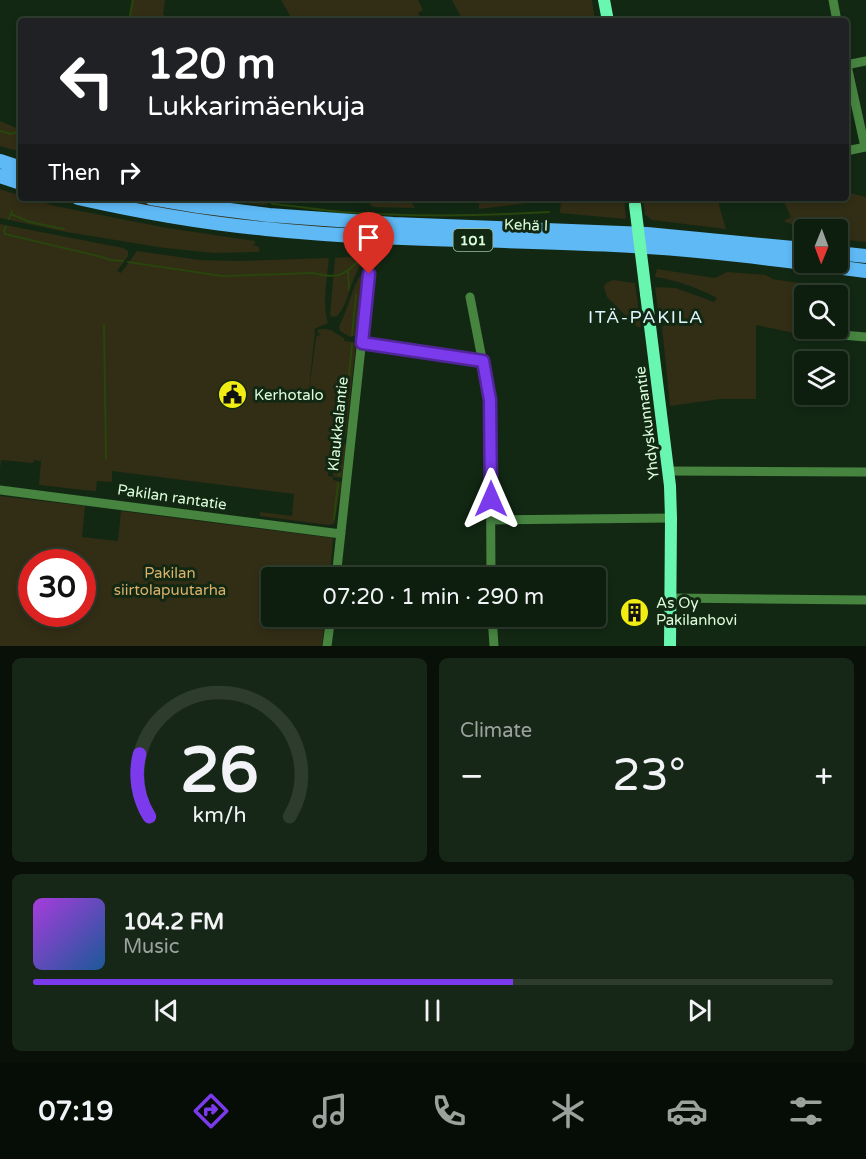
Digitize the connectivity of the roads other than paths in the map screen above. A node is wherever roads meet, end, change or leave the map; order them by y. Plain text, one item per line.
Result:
1 (604, 0) edge
2 (833, 0) edge
3 (607, 18) edge
4 (836, 18) edge
5 (866, 61) edge
6 (849, 64) edge
7 (849, 76) edge
8 (866, 147) edge
9 (849, 150) edge
10 (0, 161) edge
11 (18, 167) edge
12 (0, 176) edge
13 (18, 182) edge
14 (92, 201) edge
15 (169, 201) edge
16 (634, 201) edge
17 (794, 248) edge
18 (848, 254) edge
19 (866, 256) edge
20 (866, 271) edge
21 (369, 274) dead end
22 (470, 297) dead end
23 (848, 336) edge
24 (866, 337) edge
25 (362, 343) junction
26 (483, 361) junction
27 (668, 471) junction
28 (866, 472) edge
29 (0, 490) edge
30 (671, 518) junction
31 (490, 520) junction
32 (340, 534) junction
33 (337, 567) edge
34 (491, 567) edge
35 (671, 598) junction
36 (866, 600) edge
37 (330, 627) edge
38 (493, 627) edge
39 (327, 646) edge
40 (494, 646) edge
41 (670, 646) edge

1 - 3 main road
2 - 4 street
5 - 6 street
7 - 8 street
8 - 9 street
10 - 11 highway
12 - 13 highway
14 - 20 highway, Kehä I / 101
15 - 17 highway, Kehä I / 101
16 - 27 main road, Yhdyskunnantie, bridge
18 - 19 highway
21 - 25 street, Klaukkalantie
22 - 26 street
23 - 24 street
25 - 26 street
25 - 32 street, Klaukkalantie
26 - 31 street
27 - 28 street
27 - 30 main road, Yhdyskunnantie
29 - 32 street, Pakilan rantatie
30 - 31 street
30 - 35 main road, Yhdyskunnantie
31 - 34 street
32 - 33 street, Klaukkalantie
35 - 36 street
35 - 41 main road, Yhdyskunnantie
37 - 39 street
38 - 40 street

